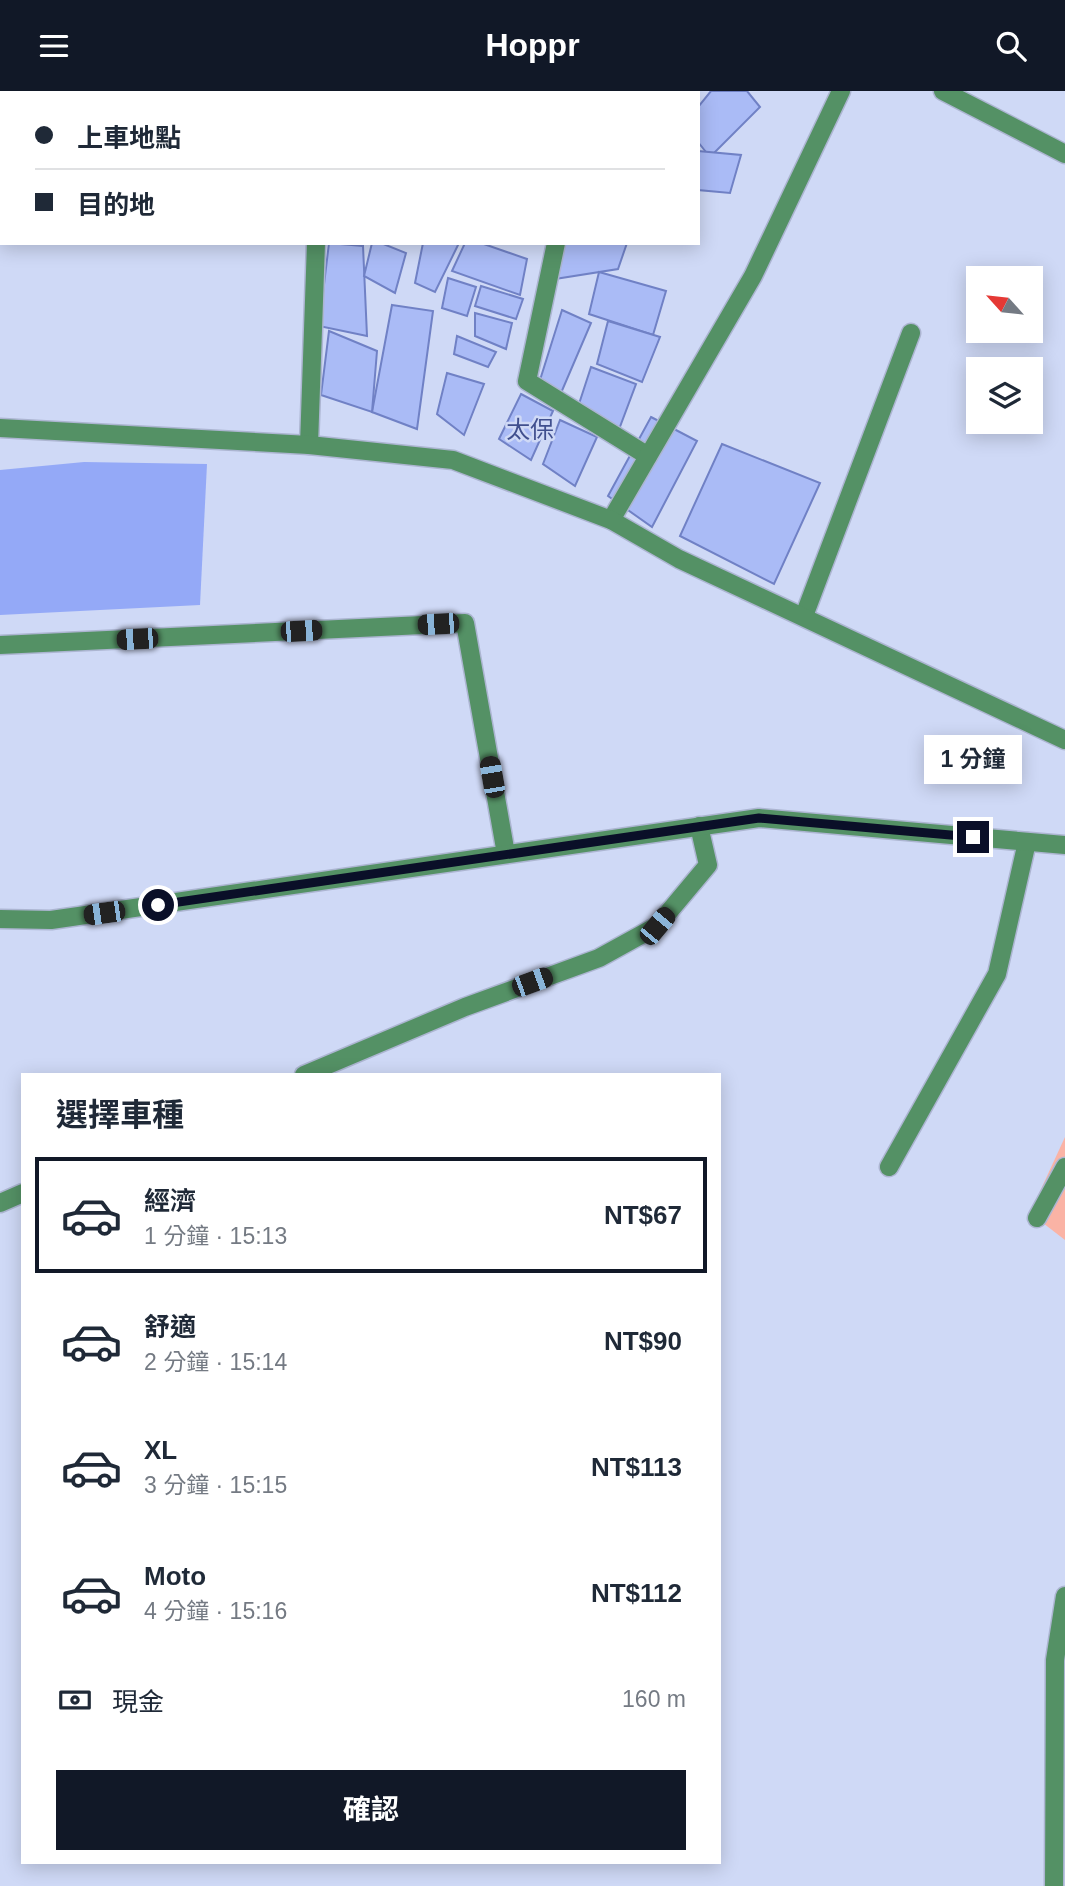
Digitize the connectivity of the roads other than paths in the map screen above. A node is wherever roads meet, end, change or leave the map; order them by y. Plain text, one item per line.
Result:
1 (841, 91) edge
2 (943, 91) edge
3 (1065, 154) edge
4 (316, 245) edge
5 (556, 245) edge
6 (911, 333) dead end
7 (0, 428) edge
8 (309, 445) junction
9 (648, 456) junction
10 (611, 520) junction
11 (804, 616) junction
12 (0, 645) edge
13 (1065, 740) edge
14 (699, 826) junction
15 (1027, 842) junction
16 (1065, 845) edge
17 (506, 854) junction
18 (0, 919) edge
19 (309, 1073) edge
20 (888, 1167) dead end
21 (1065, 1167) edge
22 (21, 1194) edge
23 (0, 1203) edge
24 (1037, 1218) dead end
25 (1065, 1596) edge
26 (1054, 1886) edge

1 - 9 street
2 - 3 street
4 - 8 street
5 - 9 street
6 - 11 street
7 - 8 street
8 - 10 street
9 - 10 street
10 - 11 street
11 - 13 street
12 - 17 street
14 - 15 street
14 - 17 street
14 - 19 street
15 - 16 street
15 - 20 street
17 - 18 street
21 - 24 street
22 - 23 street
25 - 26 street

